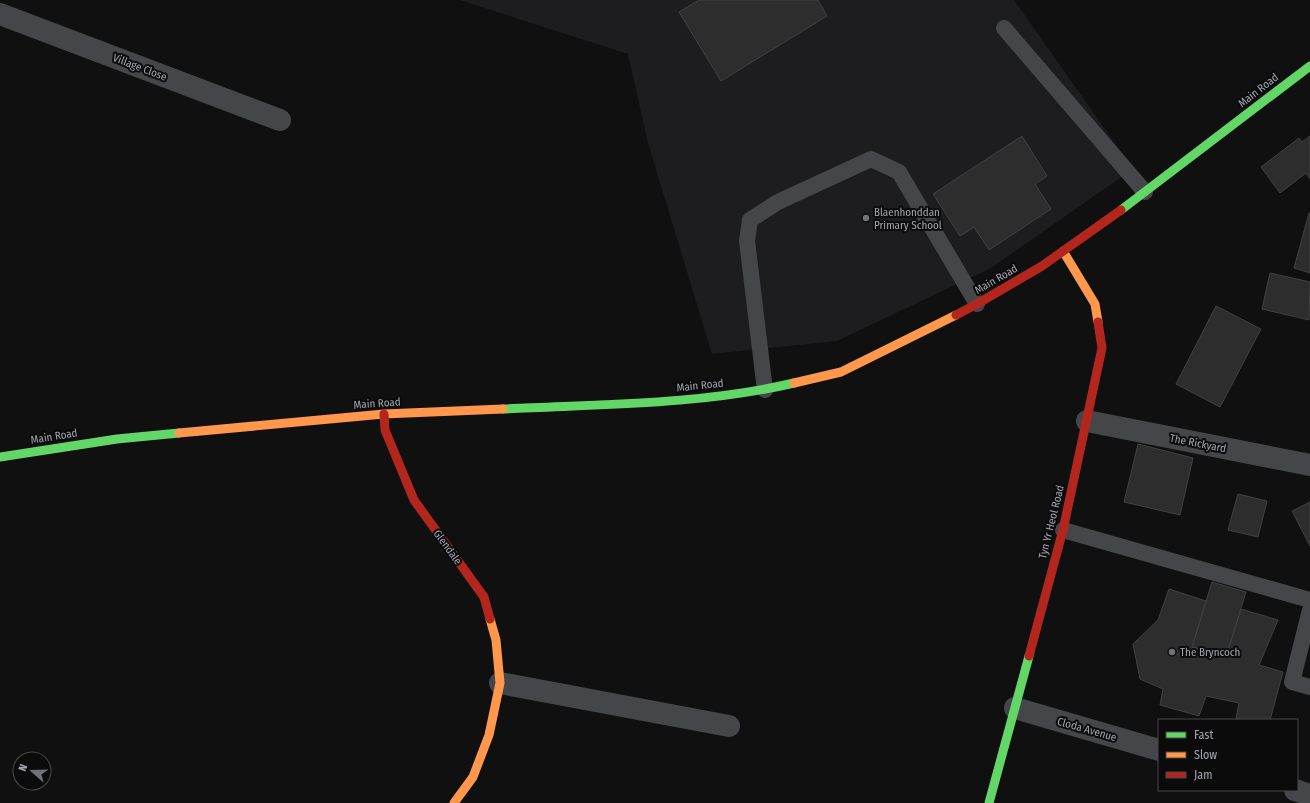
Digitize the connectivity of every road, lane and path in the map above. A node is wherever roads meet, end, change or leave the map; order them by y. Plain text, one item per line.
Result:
1 (0, 14) edge
2 (1004, 28) dead end
3 (1310, 66) edge
4 (280, 120) dead end
5 (1145, 192) junction
6 (1063, 251) junction
7 (977, 304) junction
8 (764, 390) junction
9 (384, 414) junction
10 (1087, 421) junction
11 (0, 457) edge
12 (1310, 465) edge
13 (1063, 530) junction
14 (1310, 600) edge
15 (1310, 610) edge
16 (500, 683) junction
17 (1310, 687) edge
18 (1015, 708) junction
19 (729, 726) dead end
20 (1158, 750) edge
21 (1298, 791) edge
22 (1310, 795) edge
23 (454, 803) edge
24 (989, 803) edge

1 - 4 street, Village Close
2 - 5 lane
3 - 5 street, Main Road
5 - 6 street, Main Road
6 - 7 street, Main Road
6 - 10 street, Tyn Yr Heol Road
7 - 8 street, Main Road
7 - 8 lane
8 - 9 street, Main Road
9 - 11 street, Main Road
9 - 16 street, Glendale
10 - 12 street, The Rickyard
10 - 13 street, Tyn Yr Heol Road
13 - 14 lane
13 - 18 street, Tyn Yr Heol Road
15 - 17 lane
16 - 19 street
16 - 23 street, Glendale
18 - 20 street, Cloda Avenue
18 - 24 street, Tyn Yr Heol Road
21 - 22 street

